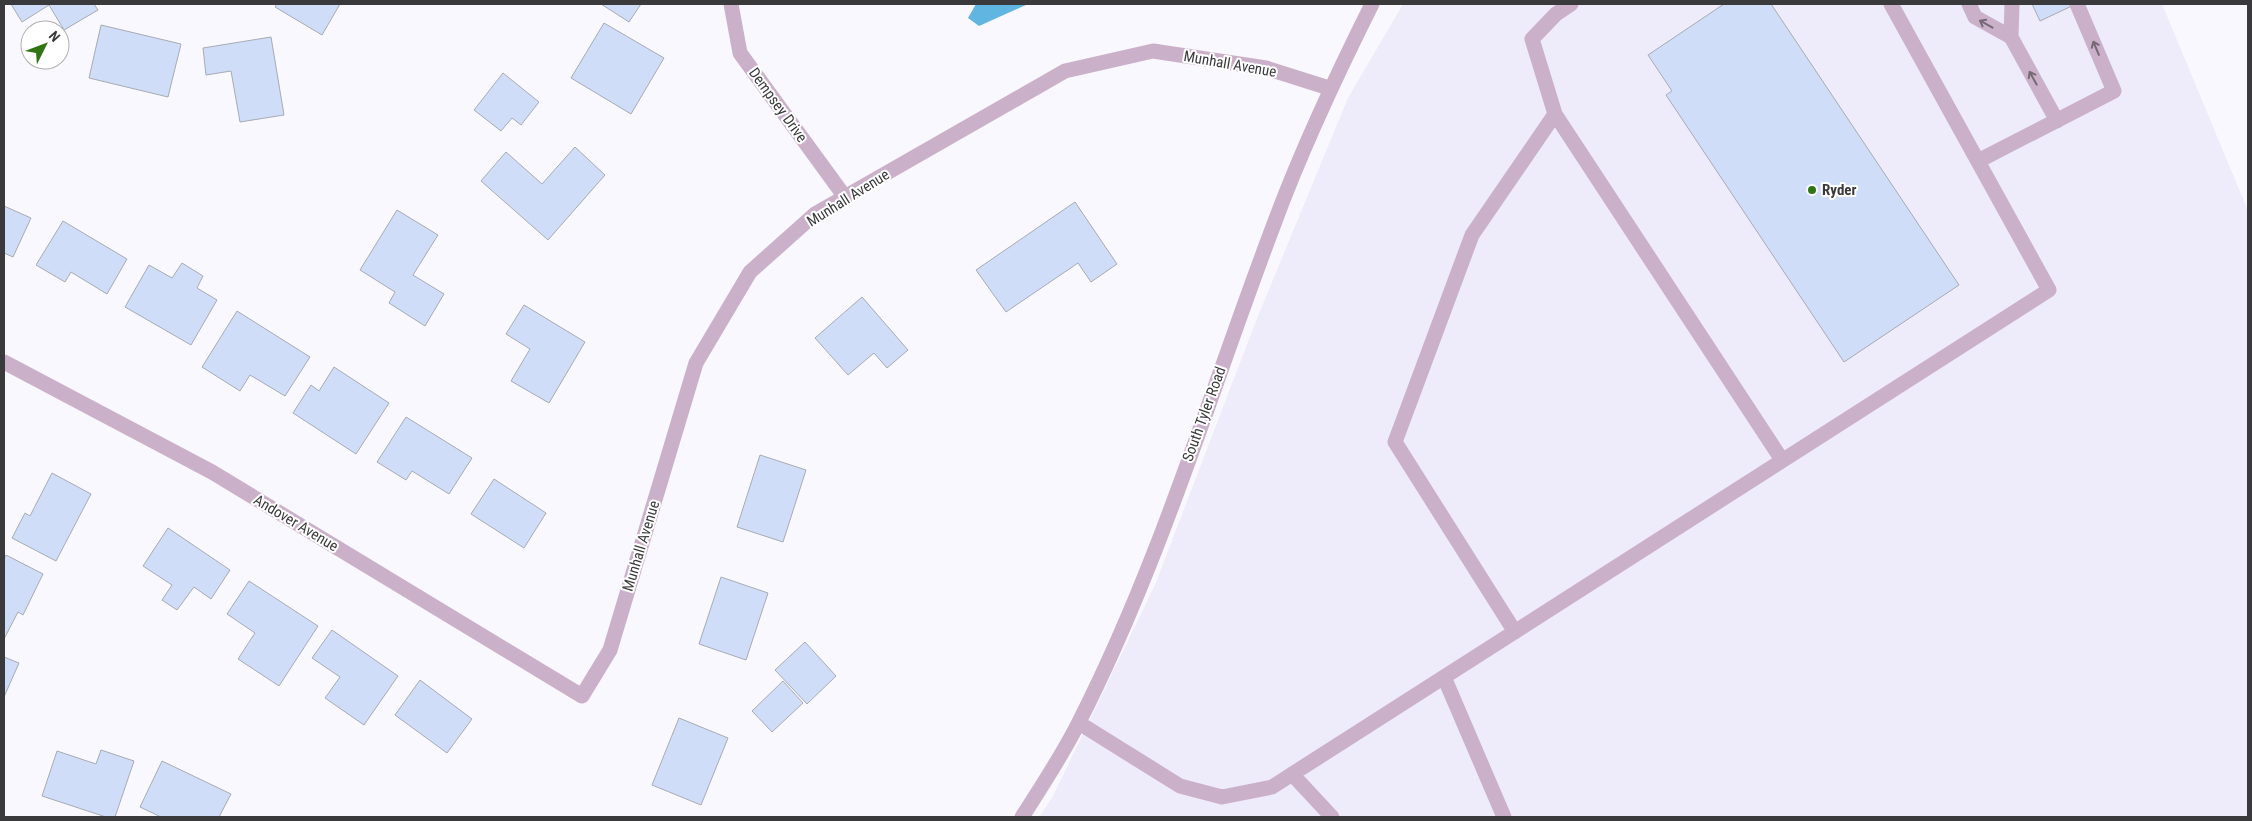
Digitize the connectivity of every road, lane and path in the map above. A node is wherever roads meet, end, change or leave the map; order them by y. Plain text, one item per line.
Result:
1 (731, 4) edge
2 (1372, 4) edge
3 (1571, 4) edge
4 (1891, 4) edge
5 (1969, 4) edge
6 (2012, 4) edge
7 (2077, 4) edge
8 (2011, 37) junction
9 (1329, 88) junction
10 (1555, 114) junction
11 (2056, 121) junction
12 (1978, 161) junction
13 (845, 197) junction
14 (4, 362) edge
15 (1782, 460) junction
16 (1515, 632) junction
17 (1444, 677) junction
18 (582, 696) joint
19 (1079, 723) junction
20 (1292, 774) junction
21 (1022, 817) edge
22 (1332, 817) edge
23 (1504, 817) edge

1 - 13 street, Dempsey Drive
2 - 9 street, South Tyler Road
3 - 10 street
4 - 12 street
8 -> 5 street
6 - 8 street
11 -> 7 street
11 -> 8 street
9 - 13 street, Munhall Avenue
9 - 19 street, South Tyler Road
10 - 15 street
10 - 16 street
11 - 12 street
12 - 15 street
13 - 18 street, Munhall Avenue
14 - 18 street, Andover Avenue
15 - 16 street
16 - 17 street
17 - 20 street
17 - 23 street
19 - 20 street
19 - 21 street, South Tyler Road
20 - 22 street

